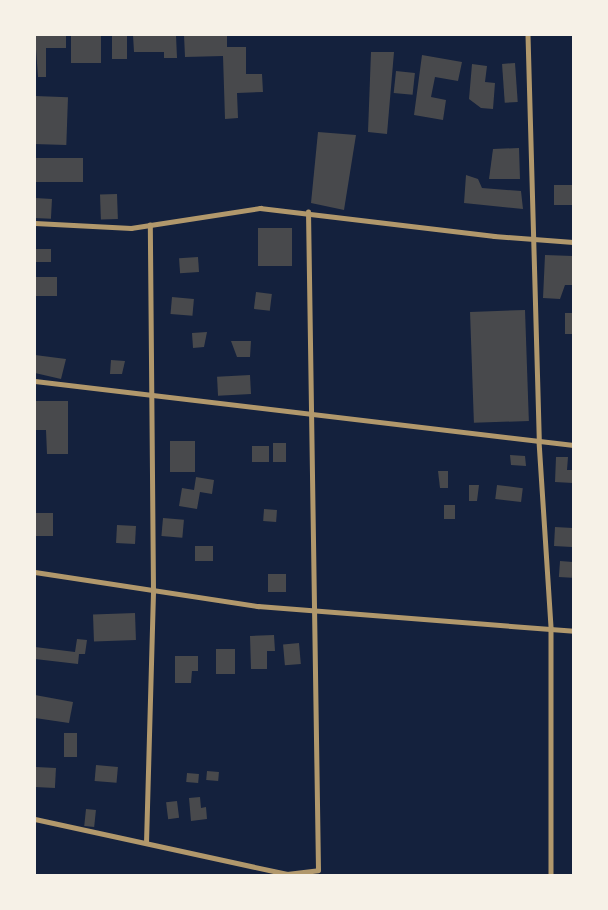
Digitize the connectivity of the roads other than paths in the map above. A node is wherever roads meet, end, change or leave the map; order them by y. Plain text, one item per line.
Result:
1 (528, 35) edge
2 (308, 212) junction
3 (35, 224) edge
4 (150, 225) junction
5 (534, 239) junction
6 (573, 242) edge
7 (35, 381) edge
8 (152, 396) junction
9 (312, 414) junction
10 (540, 441) junction
11 (573, 445) edge
12 (35, 572) edge
13 (153, 590) junction
14 (316, 611) junction
15 (551, 629) junction
16 (573, 631) edge
17 (35, 819) edge
18 (146, 843) junction
19 (318, 872) edge
20 (551, 875) edge

1 - 5 street
2 - 4 street
2 - 5 street
2 - 9 street
3 - 4 street
4 - 8 street
5 - 6 street
5 - 10 street
7 - 8 street
8 - 9 street
8 - 13 street
9 - 10 street
9 - 14 street
10 - 11 street
10 - 15 street
12 - 13 street
13 - 14 street
13 - 18 street
14 - 15 street
14 - 19 street
15 - 16 street
15 - 20 street
17 - 18 street
18 - 19 street

